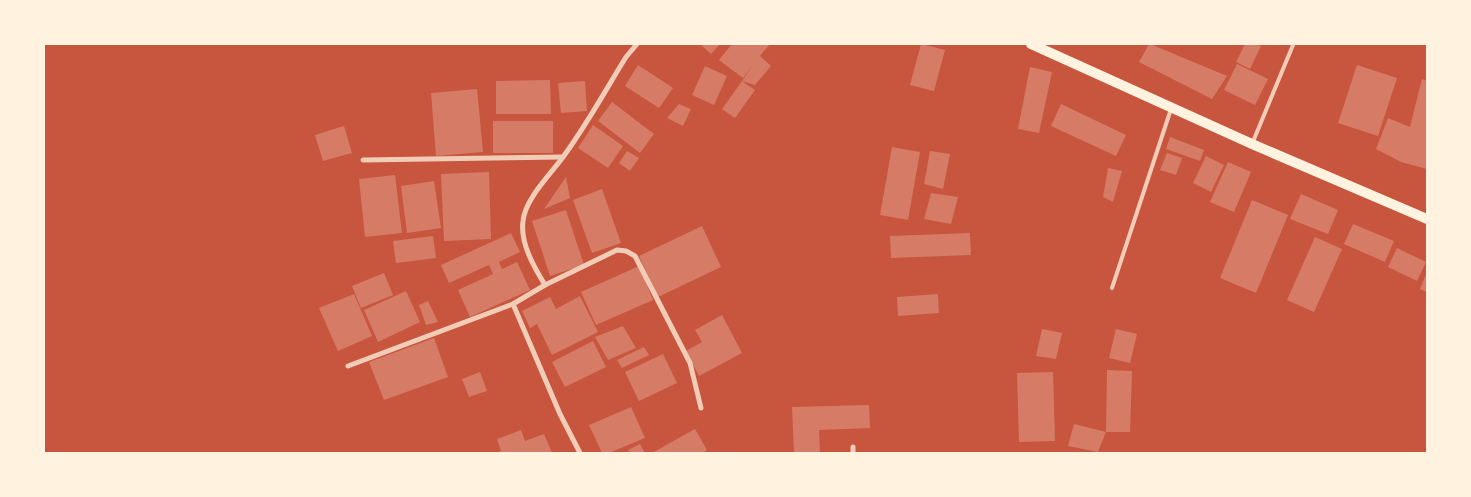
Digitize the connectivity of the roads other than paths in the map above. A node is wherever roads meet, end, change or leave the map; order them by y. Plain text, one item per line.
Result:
1 (637, 44) edge
2 (1031, 44) edge
3 (1294, 45) edge
4 (1172, 107) junction
5 (1252, 144) junction
6 (563, 157) junction
7 (363, 160) dead end
8 (1427, 219) edge
9 (545, 285) junction
10 (1112, 288) dead end
11 (513, 304) junction
12 (348, 366) dead end
13 (701, 408) dead end
14 (853, 447) dead end
15 (580, 453) edge
16 (853, 453) edge

1 - 6 street
2 - 4 main road
3 - 5 lane
4 - 5 main road
4 - 10 lane
5 - 8 main road
6 - 7 street
6 - 9 street
9 - 11 street
9 - 13 street
11 - 12 street
11 - 15 street
14 - 16 street

